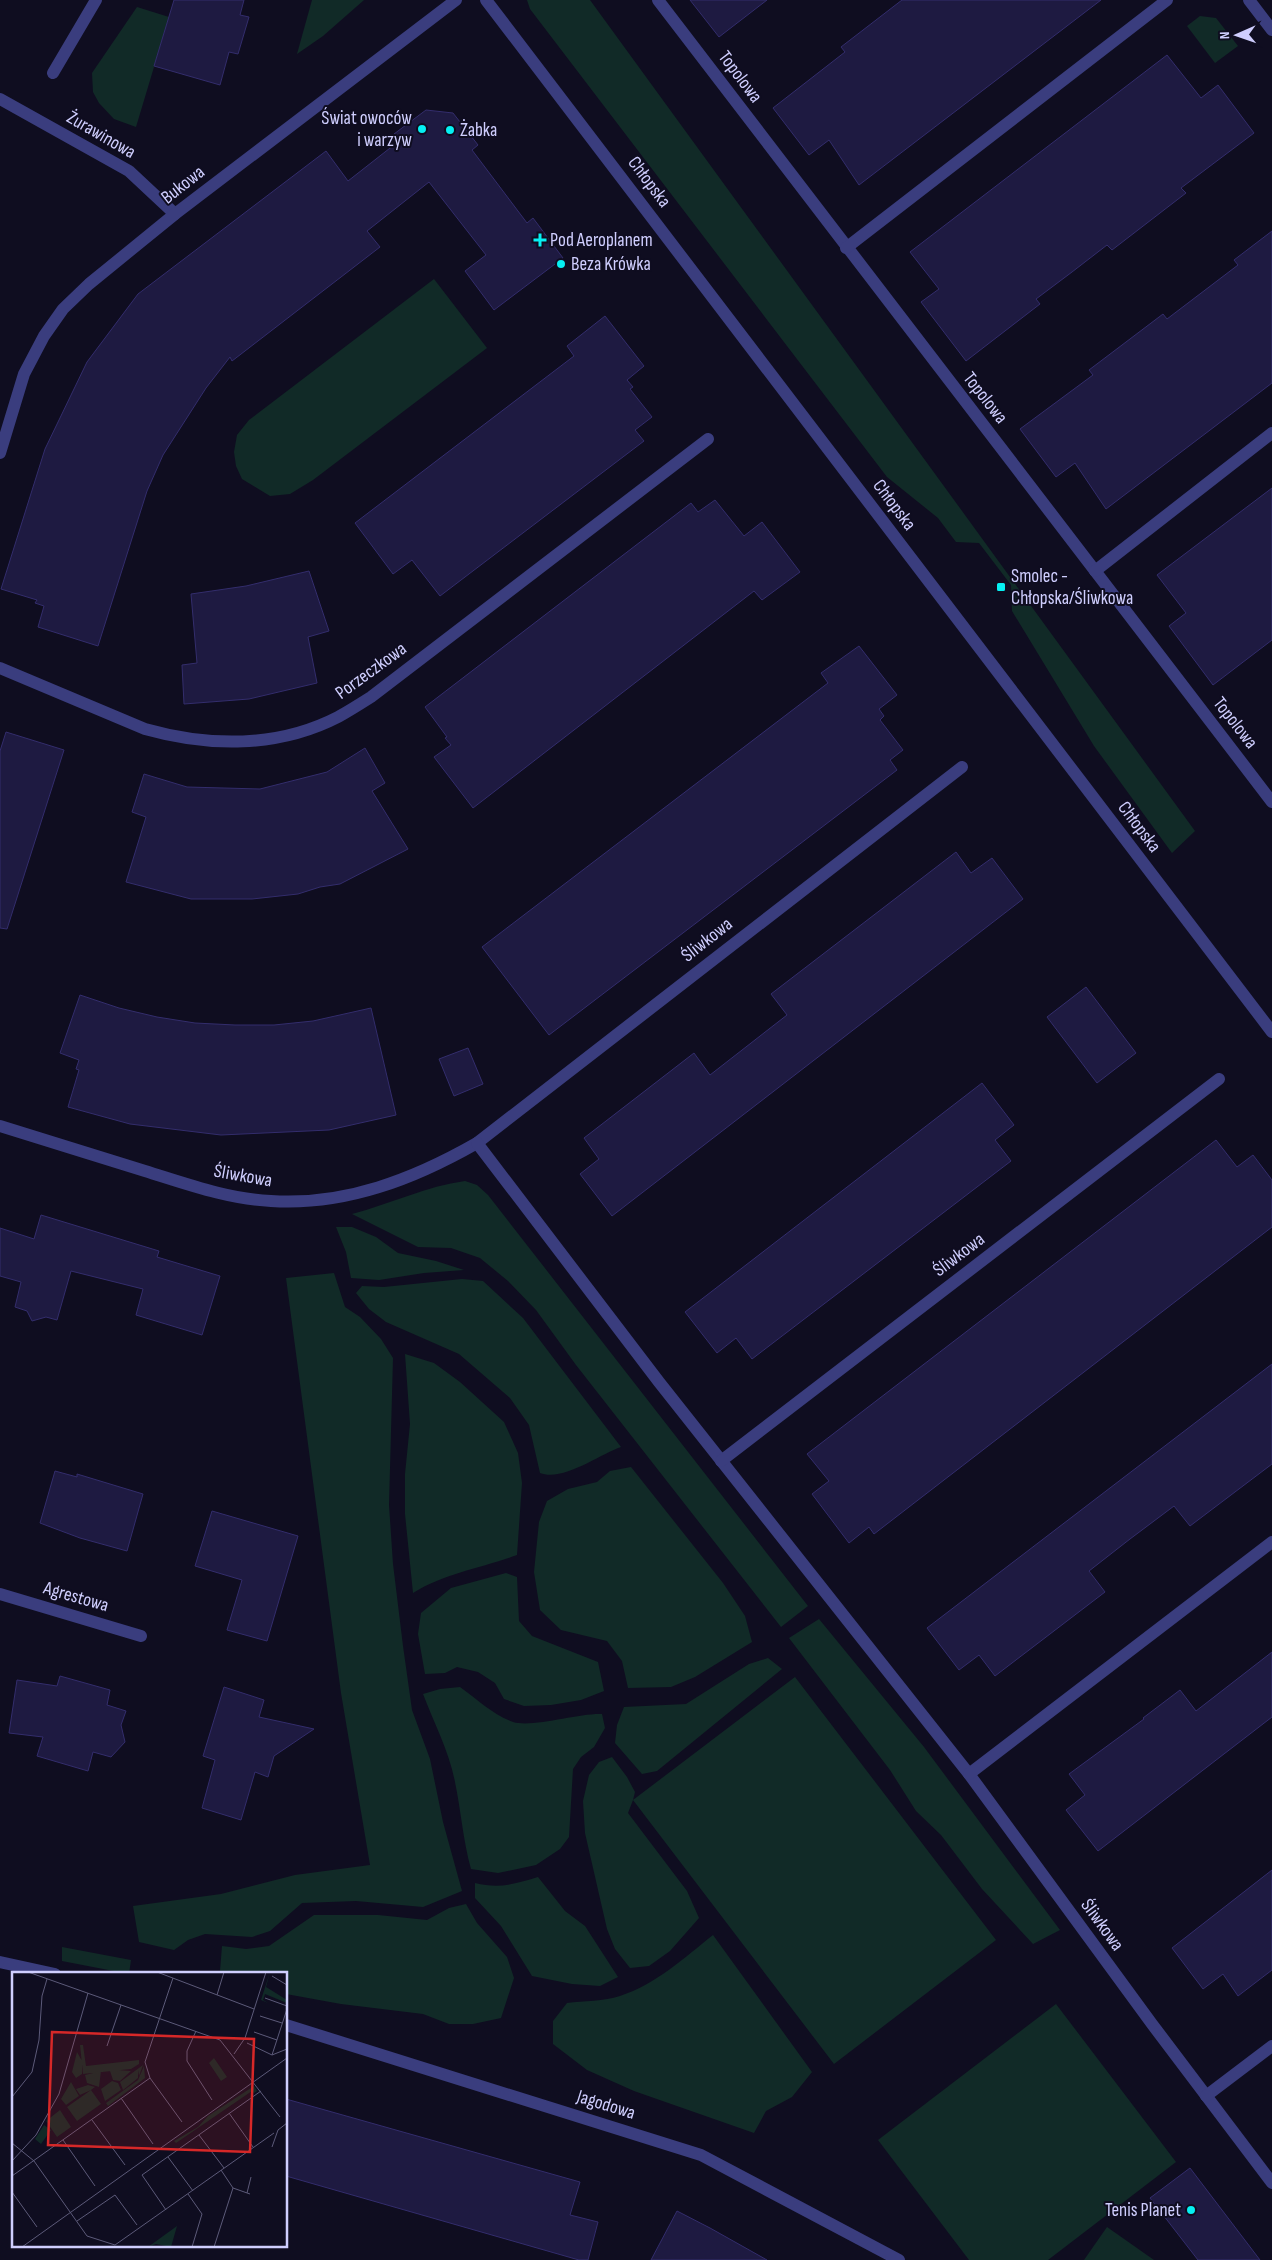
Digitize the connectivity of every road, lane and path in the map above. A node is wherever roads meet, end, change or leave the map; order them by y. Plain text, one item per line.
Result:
1 (96, 0) edge
2 (456, 0) edge
3 (486, 0) edge
4 (658, 0) edge
5 (1167, 0) edge
6 (1249, 0) edge
7 (1272, 30) edge
8 (53, 74) dead end
9 (0, 99) edge
10 (176, 214) junction
11 (846, 248) junction
12 (1272, 433) edge
13 (708, 439) dead end
14 (0, 453) edge
15 (1095, 572) junction
16 (0, 668) edge
17 (962, 768) dead end
18 (1272, 802) edge
19 (1272, 1032) edge
20 (1219, 1080) dead end
21 (0, 1126) edge
22 (477, 1143) junction
23 (721, 1461) junction
24 (1272, 1542) edge
25 (0, 1594) edge
26 (141, 1636) dead end
27 (969, 1774) junction
28 (0, 1962) edge
29 (47, 1972) edge
30 (288, 2026) edge
31 (1272, 2046) edge
32 (1206, 2096) junction
33 (1272, 2183) edge
34 (899, 2260) edge

1 - 8 street
2 - 10 street, Bukowa
3 - 19 street, Chłopska
4 - 11 street, Topolowa
5 - 11 street
6 - 7 street
9 - 10 street, Żurawinowa
10 - 14 street, Bukowa
11 - 15 street, Topolowa
12 - 15 street
13 - 16 street, Porzeczkowa
15 - 18 street, Topolowa
17 - 22 street, Śliwkowa
20 - 23 street, Śliwkowa
21 - 22 street, Śliwkowa
22 - 23 street, Śliwkowa
23 - 27 street, Śliwkowa
24 - 27 street
25 - 26 street, Agrestowa
27 - 32 street, Śliwkowa
28 - 29 street
30 - 34 street, Jagodowa
31 - 32 street
32 - 33 street, Śliwkowa

